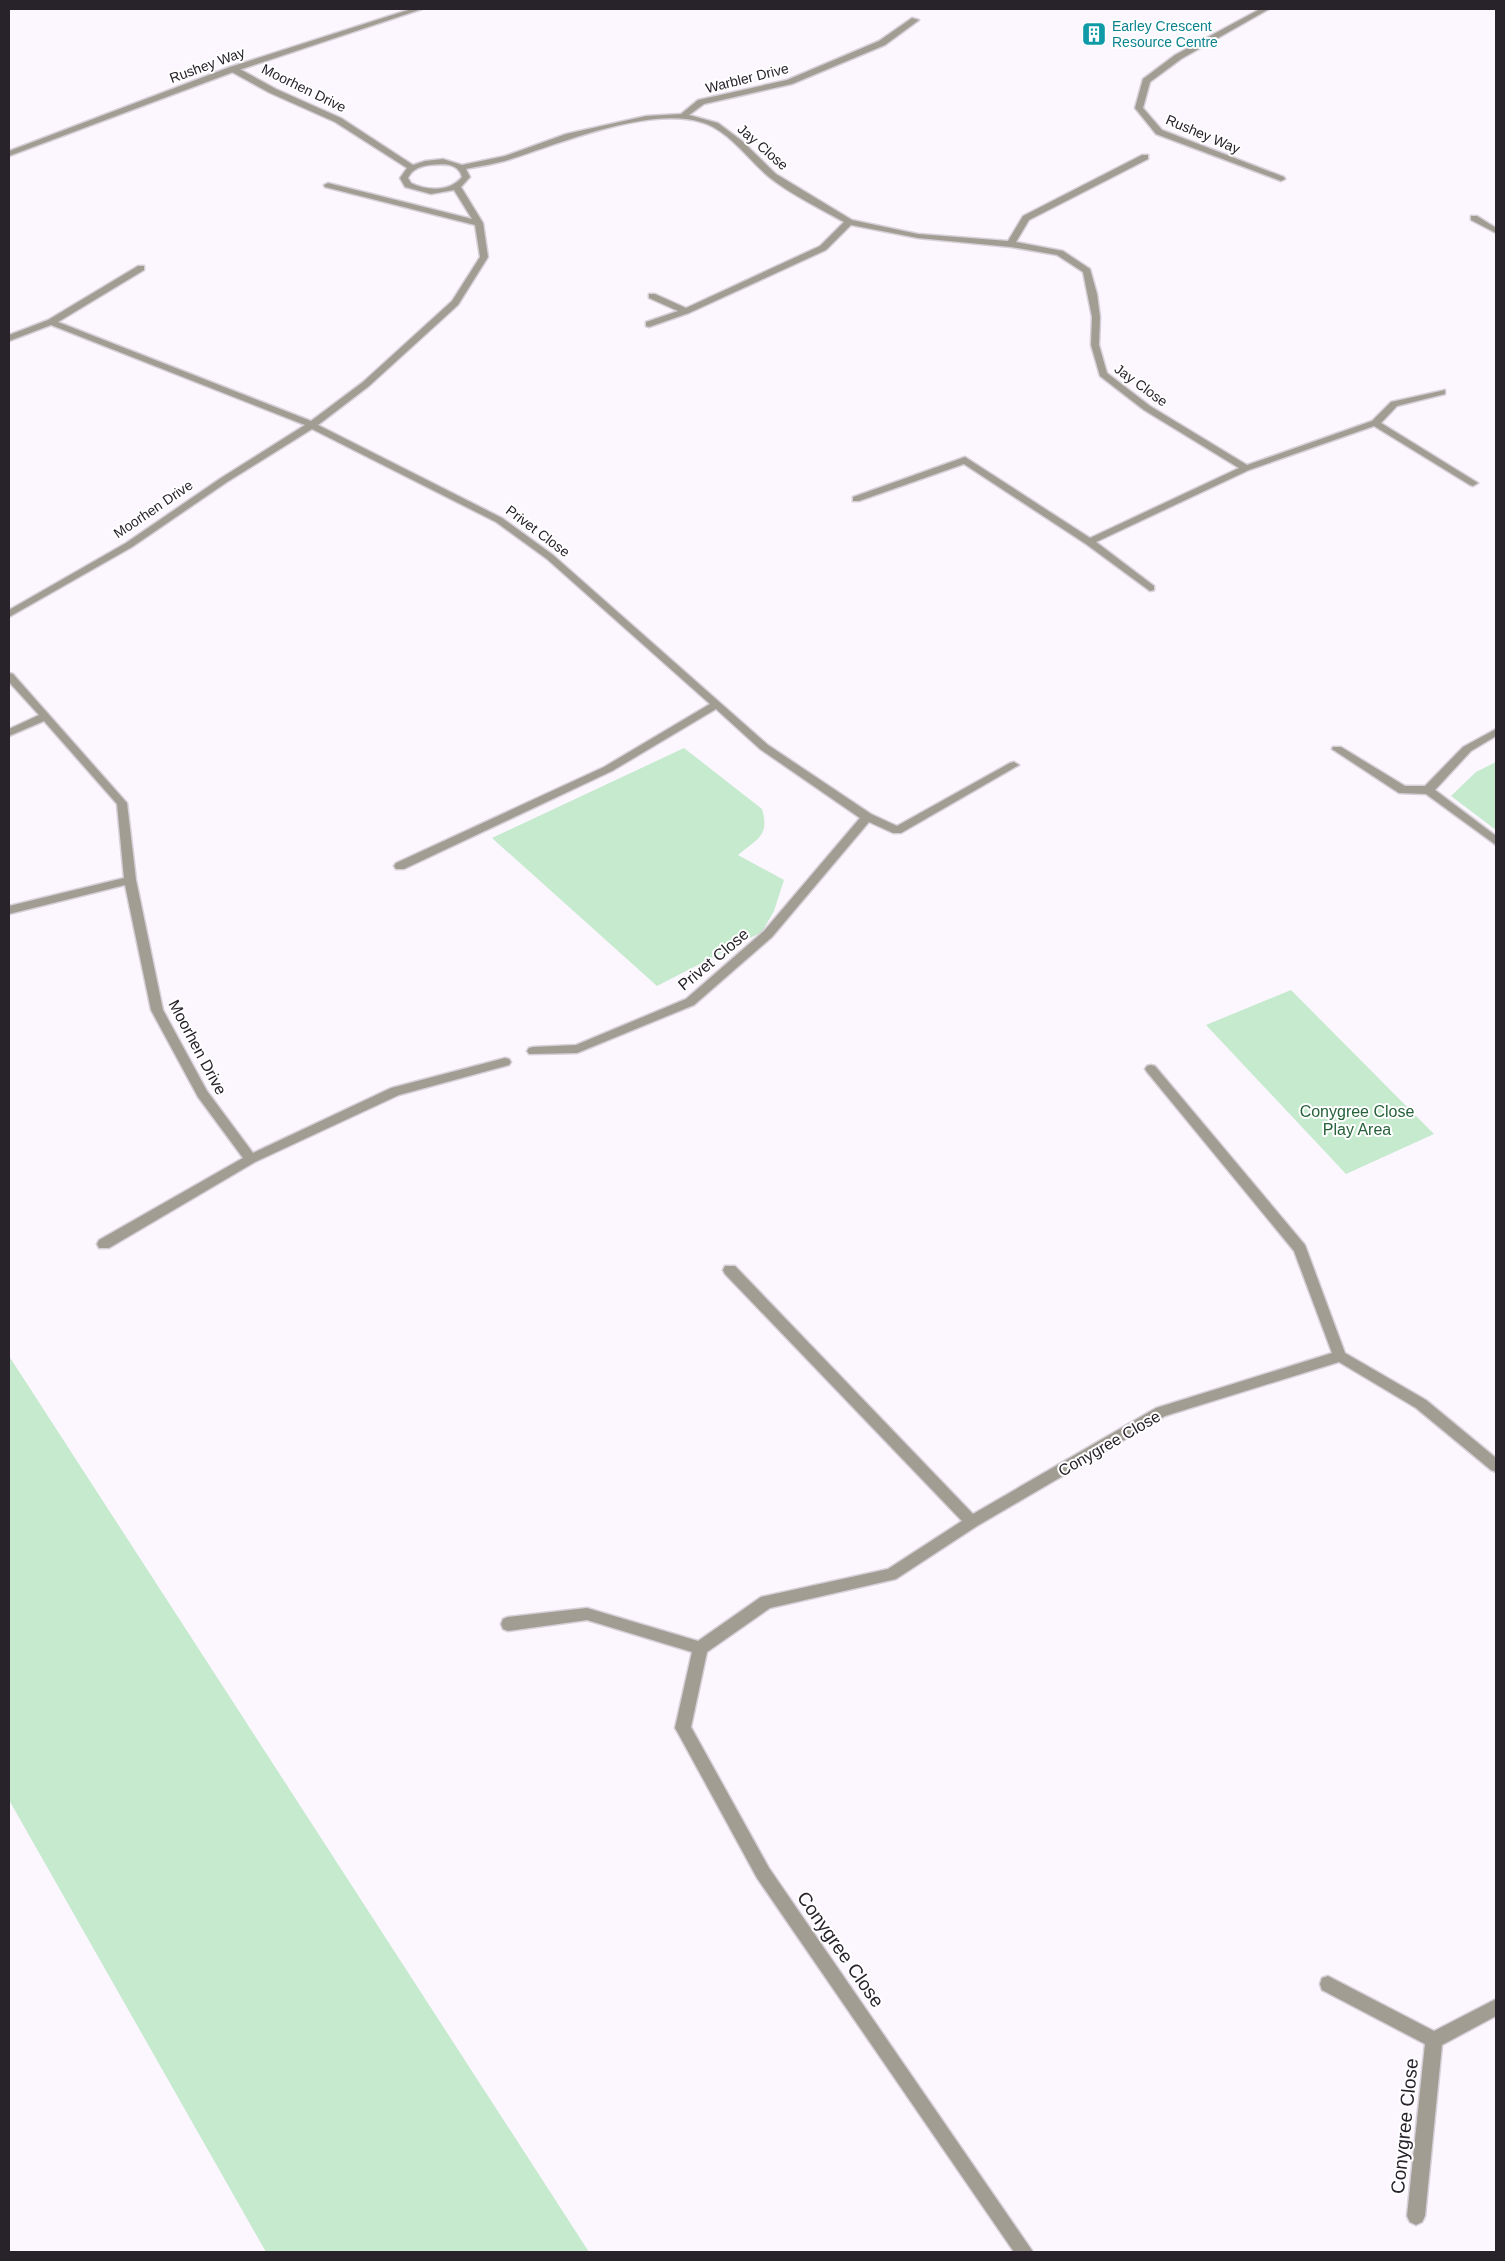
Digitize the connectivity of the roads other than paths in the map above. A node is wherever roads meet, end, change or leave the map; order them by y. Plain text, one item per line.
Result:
1 (418, 9) edge
2 (1265, 9) edge
3 (915, 20) dead end
4 (232, 69) junction
5 (683, 116) junction
6 (9, 154) edge
7 (1145, 157) dead end
8 (413, 167) junction
9 (462, 167) junction
10 (1281, 179) dead end
11 (328, 185) dead end
12 (456, 186) junction
13 (1474, 218) dead end
14 (849, 222) junction
15 (480, 223) junction
16 (1496, 231) edge
17 (1011, 244) junction
18 (142, 268) dead end
19 (652, 296) dead end
20 (686, 311) junction
21 (51, 322) junction
22 (649, 324) dead end
23 (9, 338) edge
24 (1442, 392) dead end
25 (1375, 422) junction
26 (312, 425) junction
27 (1246, 468) junction
28 (1473, 483) dead end
29 (856, 499) dead end
30 (1088, 542) junction
31 (1150, 588) dead end
32 (9, 614) edge
33 (9, 676) edge
34 (715, 705) junction
35 (46, 716) junction
36 (1496, 732) edge
37 (9, 733) edge
38 (1337, 749) dead end
39 (1014, 765) dead end
40 (1428, 790) junction
41 (866, 816) junction
42 (1496, 841) edge
43 (400, 866) dead end
44 (130, 880) junction
45 (9, 910) edge
46 (533, 1051) dead end
47 (505, 1062) dead end
48 (1151, 1069) dead end
49 (251, 1159) junction
50 (104, 1244) dead end
51 (730, 1270) dead end
52 (1340, 1356) junction
53 (1496, 1466) edge
54 (972, 1522) junction
55 (508, 1624) dead end
56 (700, 1648) junction
57 (1328, 1984) dead end
58 (1496, 2007) edge
59 (1434, 2040) junction
60 (1416, 2216) dead end
61 (1024, 2252) edge

1 - 4 street, Rushey Way
2 - 10 street, Rushey Way
3 - 5 street, Warbler Drive
4 - 6 street, Rushey Way
4 - 8 street, Moorhen Drive
5 - 9 street
5 - 14 street, Jay Close
7 - 17 street
8 - 9 street
8 - 12 street
9 - 12 street
11 - 15 street
12 - 15 street, Moorhen Drive
13 - 16 street
14 - 17 street, Jay Close
14 - 20 street
15 - 26 street, Moorhen Drive
17 - 27 street, Jay Close
18 - 21 street
19 - 20 street
20 - 22 street
21 - 23 street
21 - 26 street
24 - 25 street
25 - 27 street
25 - 28 street
26 - 32 street, Moorhen Drive
26 - 34 street, Privet Close
27 - 30 street
29 - 30 street
30 - 31 street
33 - 35 street, Moorhen Drive
34 - 41 street, Privet Close
34 - 43 street
35 - 37 street
35 - 44 street, Moorhen Drive
36 - 40 street
38 - 40 street
39 - 41 street, Privet Close
40 - 42 street
41 - 46 street, Privet Close
44 - 45 street
44 - 49 street, Moorhen Drive
47 - 49 street
48 - 52 street
49 - 50 street
51 - 54 street
52 - 53 street
52 - 54 street, Conygree Close
54 - 56 street, Conygree Close
55 - 56 street
56 - 61 street, Conygree Close
57 - 59 street, Conygree Close
58 - 59 street, Conygree Close
59 - 60 street, Conygree Close

